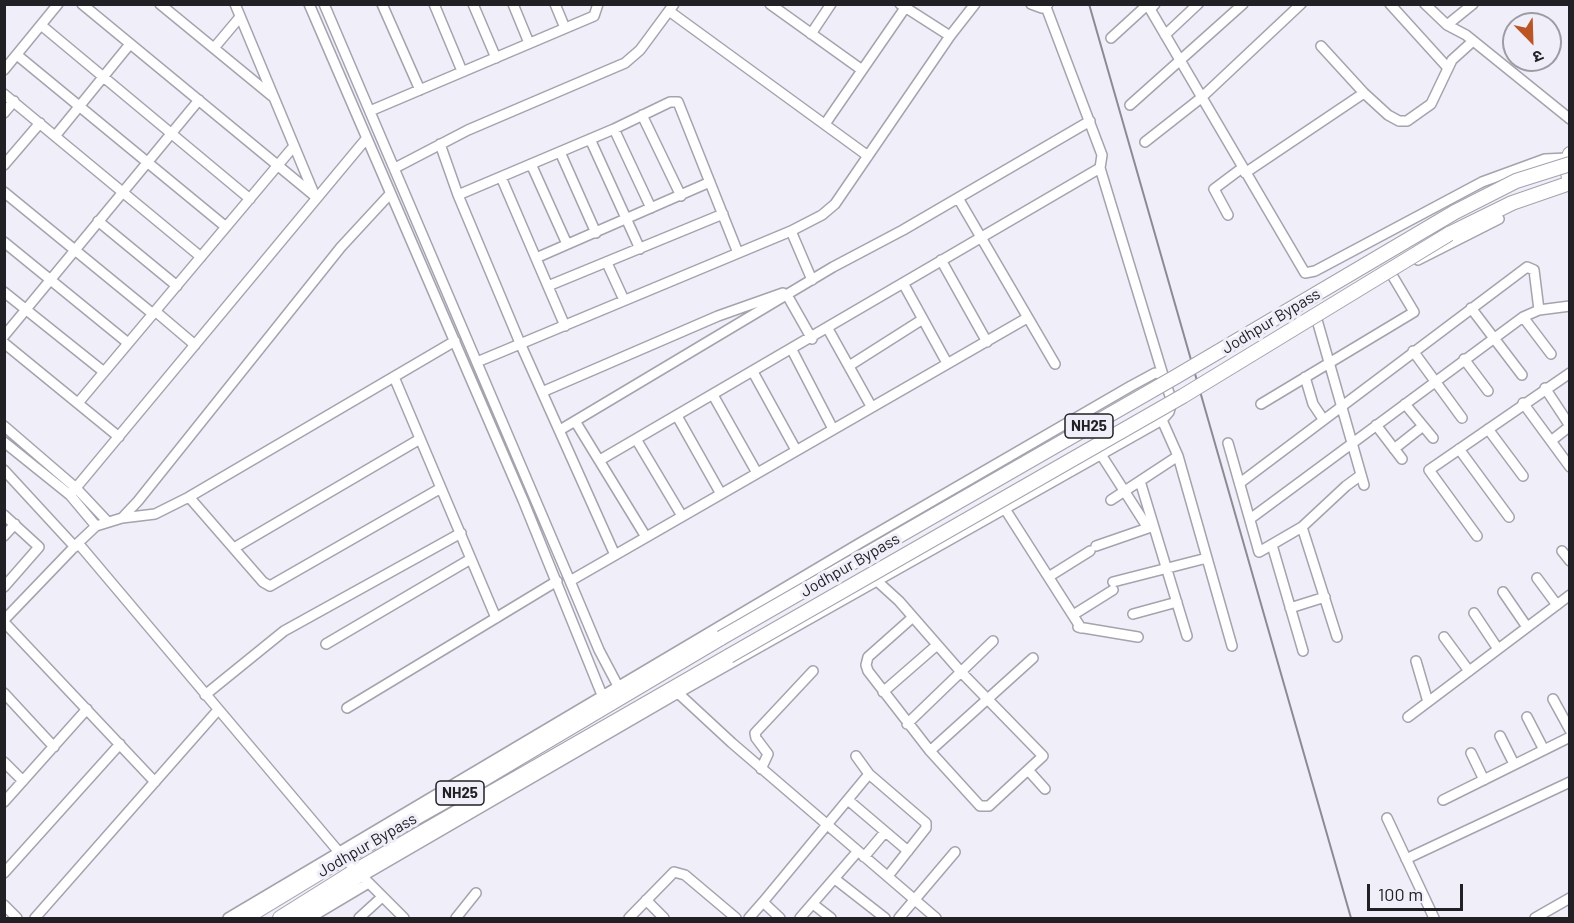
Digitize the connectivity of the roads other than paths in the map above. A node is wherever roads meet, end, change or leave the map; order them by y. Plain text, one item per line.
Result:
1 (58, 4) edge
2 (82, 4) edge
3 (160, 4) edge
4 (309, 4) edge
5 (324, 4) edge
6 (382, 4) edge
7 (434, 4) edge
8 (473, 4) edge
9 (513, 4) edge
10 (555, 4) edge
11 (598, 4) edge
12 (770, 4) edge
13 (831, 4) edge
14 (975, 4) edge
15 (1031, 4) edge
16 (1198, 4) edge
17 (1244, 4) edge
18 (1302, 4) edge
19 (1390, 4) edge
20 (1425, 4) edge
21 (1473, 4) edge
22 (902, 6) edge
23 (1047, 6) edge
24 (1149, 6) edge
25 (671, 8) edge
26 (236, 9) edge
27 (41, 25) junction
28 (1446, 25) junction
29 (565, 28) junction
30 (811, 34) junction
31 (1165, 35) junction
32 (950, 36) junction
33 (1111, 38) dead end
34 (1473, 41) junction
35 (529, 43) junction
36 (130, 44) junction
37 (1321, 46) dead end
38 (214, 48) junction
39 (17, 55) junction
40 (495, 58) junction
41 (1180, 62) junction
42 (1448, 68) junction
43 (4, 70) edge
44 (862, 70) junction
45 (462, 71) junction
46 (104, 76) junction
47 (420, 90) junction
48 (1364, 93) junction
49 (4, 94) edge
50 (274, 97) junction
51 (1201, 98) junction
52 (199, 100) junction
53 (14, 101) junction
54 (1130, 105) dead end
55 (79, 106) junction
56 (370, 111) junction
57 (4, 113) edge
58 (642, 116) junction
59 (1569, 119) edge
60 (1090, 121) junction
61 (40, 123) junction
62 (825, 124) junction
63 (614, 129) junction
64 (172, 133) junction
65 (56, 135) junction
66 (366, 139) junction
67 (590, 139) junction
68 (1145, 142) dead end
69 (440, 144) junction
70 (294, 146) junction
71 (560, 152) junction
72 (868, 156) junction
73 (1569, 159) edge
74 (148, 161) junction
75 (531, 164) junction
76 (4, 165) edge
77 (278, 165) junction
78 (395, 168) junction
79 (1100, 168) junction
80 (1243, 171) junction
81 (501, 177) junction
82 (710, 182) junction
83 (1569, 182) edge
84 (123, 190) junction
85 (390, 194) junction
86 (6, 195) edge
87 (458, 195) junction
88 (681, 196) junction
89 (316, 197) junction
90 (958, 198) junction
91 (250, 199) junction
92 (651, 208) junction
93 (723, 214) junction
94 (1228, 215) dead end
95 (1499, 219) dead end
96 (625, 220) junction
97 (98, 221) junction
98 (226, 227) junction
99 (791, 231) junction
100 (596, 233) junction
101 (980, 236) junction
102 (4, 242) edge
103 (567, 244) junction
104 (640, 249) junction
105 (74, 250) junction
106 (738, 253) junction
107 (201, 256) junction
108 (536, 258) junction
109 (941, 260) junction
110 (607, 263) junction
111 (1392, 275) junction
112 (50, 280) junction
113 (812, 280) junction
114 (903, 283) junction
115 (177, 286) junction
116 (548, 286) junction
117 (800, 287) junction
118 (4, 292) edge
119 (787, 295) junction
120 (624, 300) junction
121 (1569, 306) edge
122 (1471, 308) junction
123 (26, 310) junction
124 (1539, 310) junction
125 (154, 313) junction
126 (1523, 317) junction
127 (1027, 318) junction
128 (923, 319) junction
129 (1317, 320) junction
130 (565, 326) junction
131 (828, 329) junction
132 (4, 336) edge
133 (1494, 338) junction
134 (812, 339) junction
135 (455, 341) junction
136 (987, 342) junction
137 (4, 343) edge
138 (128, 343) junction
139 (520, 343) junction
140 (195, 345) junction
141 (792, 350) junction
142 (1413, 351) junction
143 (1551, 354) dead end
144 (1464, 360) junction
145 (477, 362) junction
146 (948, 363) junction
147 (1330, 363) junction
148 (1055, 364) dead end
149 (849, 366) junction
150 (104, 372) junction
151 (753, 372) junction
152 (1569, 373) edge
153 (1163, 375) junction
154 (1522, 375) dead end
155 (394, 377) junction
156 (1305, 378) junction
157 (1435, 381) junction
158 (1545, 388) junction
159 (1488, 391) dead end
160 (542, 392) junction
161 (714, 395) junction
162 (78, 403) junction
163 (1523, 403) junction
164 (1261, 404) dead end
165 (1405, 404) junction
166 (1342, 405) junction
167 (872, 406) junction
168 (1171, 407) junction
169 (677, 416) junction
170 (1462, 418) dead end
171 (1323, 419) junction
172 (1162, 420) junction
173 (575, 421) junction
174 (1376, 425) junction
175 (4, 426) edge
176 (1423, 426) junction
177 (1569, 426) edge
178 (833, 429) junction
179 (1488, 429) junction
180 (560, 430) junction
181 (119, 437) junction
182 (1433, 438) dead end
183 (420, 439) junction
184 (636, 439) junction
185 (1551, 441) junction
186 (4, 442) edge
187 (1228, 443) dead end
188 (1352, 443) junction
189 (1394, 449) junction
190 (1459, 449) junction
191 (796, 450) junction
192 (1100, 453) junction
193 (1178, 456) junction
194 (1402, 459) dead end
195 (600, 460) junction
196 (1569, 467) edge
197 (4, 470) edge
198 (757, 473) junction
199 (1361, 475) junction
200 (1524, 476) dead end
201 (1140, 481) junction
202 (1240, 483) junction
203 (1364, 485) dead end
204 (441, 488) junction
205 (73, 491) junction
206 (1125, 491) junction
207 (720, 494) junction
208 (189, 497) junction
209 (1112, 500) dead end
210 (1005, 509) junction
211 (4, 515) edge
212 (682, 516) junction
213 (1509, 517) dead end
214 (122, 518) junction
215 (1250, 519) junction
216 (108, 522) junction
217 (15, 524) junction
218 (96, 526) junction
219 (1151, 527) junction
220 (1302, 527) junction
221 (460, 533) junction
222 (4, 536) edge
223 (1477, 536) dead end
224 (646, 537) junction
225 (77, 545) junction
226 (1272, 545) junction
227 (234, 548) junction
228 (1562, 551) dead end
229 (615, 555) junction
230 (1207, 558) junction
231 (470, 560) junction
232 (1569, 561) edge
233 (1167, 568) junction
234 (1050, 576) junction
235 (1538, 578) dead end
236 (557, 581) junction
237 (570, 581) junction
238 (877, 581) junction
239 (4, 586) edge
240 (1503, 592) dead end
241 (1569, 595) edge
242 (1325, 597) junction
243 (1177, 602) junction
244 (1557, 605) junction
245 (1290, 608) junction
246 (1474, 613) dead end
247 (1133, 614) dead end
248 (1073, 615) junction
249 (913, 617) junction
250 (496, 618) junction
251 (4, 621) edge
252 (1527, 627) junction
253 (1187, 636) dead end
254 (1138, 637) dead end
255 (1337, 637) dead end
256 (1444, 637) dead end
257 (993, 641) dead end
258 (326, 644) dead end
259 (938, 645) junction
260 (1232, 646) dead end
261 (1498, 649) junction
262 (1303, 651) dead end
263 (1033, 658) dead end
264 (1416, 661) dead end
265 (813, 671) dead end
266 (1469, 671) junction
267 (961, 672) junction
268 (618, 686) junction
269 (883, 692) junction
270 (4, 693) edge
271 (678, 693) junction
272 (205, 695) junction
273 (602, 695) junction
274 (988, 699) junction
275 (1553, 699) dead end
276 (1428, 702) junction
277 (346, 708) dead end
278 (87, 709) junction
279 (219, 713) junction
280 (1408, 717) dead end
281 (1527, 717) dead end
282 (907, 724) junction
283 (1569, 730) edge
284 (1500, 735) dead end
285 (1569, 737) edge
286 (120, 744) junction
287 (54, 747) junction
288 (1544, 750) junction
289 (930, 751) junction
290 (1471, 753) dead end
291 (856, 756) dead end
292 (4, 762) edge
293 (1514, 765) junction
294 (761, 769) junction
295 (1029, 770) junction
296 (869, 774) junction
297 (1484, 780) junction
298 (23, 781) junction
299 (155, 782) junction
300 (1569, 782) edge
301 (1045, 789) dead end
302 (848, 800) junction
303 (1443, 800) dead end
304 (4, 802) edge
305 (1387, 818) dead end
306 (827, 825) junction
307 (885, 832) junction
308 (908, 851) junction
309 (955, 852) dead end
310 (861, 854) junction
311 (341, 855) junction
312 (1406, 859) junction
313 (4, 873) edge
314 (888, 876) junction
315 (361, 877) junction
316 (834, 879) junction
317 (476, 893) dead end
318 (382, 897) junction
319 (1569, 898) edge
320 (914, 899) junction
321 (646, 900) junction
322 (763, 902) junction
323 (813, 904) junction
324 (4, 905) edge
325 (17, 918) edge
326 (35, 918) edge
327 (41, 918) edge
328 (228, 918) edge
329 (245, 918) edge
330 (280, 918) edge
331 (296, 918) edge
332 (310, 918) edge
333 (359, 918) edge
334 (404, 918) edge
335 (456, 918) edge
336 (629, 918) edge
337 (664, 918) edge
338 (736, 918) edge
339 (748, 918) edge
340 (780, 918) edge
341 (800, 918) edge
342 (831, 918) edge
343 (885, 918) edge
344 (898, 918) edge
345 (936, 918) edge
346 (1434, 918) edge
347 (1535, 918) edge

1 - 27 street
2 - 36 street
3 - 38 street
4 - 66 street
5 - 56 street
6 - 47 street
7 - 45 street
8 - 40 street
9 - 35 street
10 - 29 street
11 - 29 street
12 - 30 street
13 - 30 street
14 - 32 street
15 - 23 street
16 - 31 street
17 - 41 street
18 - 51 street
19 - 42 street
20 - 28 street
21 - 28 street
22 - 32 street
22 - 44 street
23 - 60 street
24 - 31 street
24 - 33 street
25 - 62 street
25 - 69 street
26 - 38 street
26 - 50 street
27 - 39 street
27 - 46 street
28 - 34 street
29 - 35 street
30 - 44 street
31 - 41 street
32 - 72 street
34 - 42 street
34 - 59 street
35 - 40 street
36 - 46 street
36 - 52 street
37 - 48 street
38 - 50 street
39 - 43 street
39 - 55 street
40 - 45 street
41 - 51 street
41 - 54 street
42 - 48 street
44 - 62 street
45 - 47 street
46 - 55 street
46 - 64 street
47 - 56 street
48 - 80 street
49 - 53 street
50 - 70 street
51 - 68 street
51 - 80 street
52 - 64 street
52 - 77 street
53 - 57 street
53 - 61 street
55 - 65 street
55 - 74 street
56 - 78 street
58 - 63 street
58 - 82 street
58 - 88 street
60 - 79 street
60 - 90 street
61 - 65 street
61 - 76 street
62 - 72 street
63 - 67 street
63 - 92 street
64 - 74 street
64 - 91 street
65 - 84 street
66 - 85 street
66 - 89 street
67 - 71 street
67 - 96 street
69 - 78 street
69 - 87 street
70 - 77 street
70 - 89 street
71 - 75 street
71 - 100 street
72 - 99 street
73 - 80 street
73 - 83 highway
73 - 311 highway, Jodhpur Bypass / NH25, bridge
74 - 84 street
74 - 98 street
75 - 81 street
75 - 103 street
77 - 89 street
77 - 91 street
78 - 145 street
79 - 101 street
79 - 153 street
80 - 94 street
81 - 87 street
81 - 108 street
82 - 88 street
82 - 93 street
83 - 315 highway, bridge
84 - 97 street
84 - 107 street
85 - 135 street
85 - 214 street
86 - 105 street
87 - 139 street
88 - 92 street
89 - 140 street
90 - 101 street
90 - 113 street
91 - 98 street
92 - 96 street
93 - 104 street
93 - 106 street
95 - 111 street
96 - 100 street
96 - 104 street
97 - 105 street
97 - 115 street
98 - 107 street
99 - 106 street
99 - 113 street
100 - 103 street
101 - 109 street
101 - 127 street
102 - 112 street
103 - 108 street
104 - 110 street
105 - 112 street
105 - 125 street
106 - 120 street
107 - 115 street
108 - 116 street
109 - 114 street
109 - 136 street
110 - 116 street
110 - 120 street
111 - 129 street
111 - 147 street
112 - 123 street
112 - 138 street
113 - 117 street
114 - 128 street
114 - 131 street
115 - 125 street
116 - 130 street
117 - 119 street
117 - 160 street
118 - 123 street
119 - 134 street
119 - 173 street
120 - 130 street
121 - 124 street
122 - 124 street
122 - 133 street
122 - 142 street
123 - 132 street
123 - 150 street
124 - 126 street
125 - 138 street
125 - 140 street
126 - 133 street
126 - 143 street
127 - 136 street
127 - 148 street
128 - 146 street
128 - 149 street
129 - 147 street
129 - 168 street
130 - 139 street
131 - 134 street
131 - 149 street
133 - 144 street
133 - 154 street
134 - 141 street
135 - 155 street
135 - 236 street
136 - 146 street
137 - 162 street
138 - 150 street
139 - 145 street
139 - 160 street
140 - 181 street
141 - 151 street
141 - 178 street
142 - 157 street
142 - 166 street
144 - 157 street
144 - 159 street
145 - 237 street
146 - 167 street
147 - 156 street
147 - 166 street
149 - 167 street
150 - 162 street
151 - 161 street
151 - 191 street
152 - 158 street
153 - 168 street
153 - 268 street
155 - 183 street
155 - 208 street
156 - 164 street
156 - 171 street
157 - 165 street
157 - 170 street
158 - 163 street
158 - 177 street
160 - 180 street
161 - 169 street
161 - 198 street
162 - 181 street
163 - 179 street
163 - 185 street
165 - 174 street
165 - 176 street
166 - 171 street
166 - 188 street
167 - 178 street
168 - 172 street
169 - 184 street
169 - 207 street
171 - 202 street
172 - 192 street
172 - 193 street
173 - 180 street
173 - 195 street
174 - 188 street
174 - 189 street
175 - 205 street
176 - 182 street
176 - 189 street
177 - 185 street
178 - 191 street
179 - 190 street
179 - 200 street
180 - 229 street
181 - 205 street
183 - 204 street
183 - 227 street
184 - 195 street
184 - 212 street
185 - 196 street
186 - 205 street
187 - 202 street
188 - 199 street
188 - 215 street
189 - 194 street
190 - 213 street
190 - 223 street
191 - 198 street
192 - 206 street
192 - 210 street
193 - 201 street
193 - 230 street
195 - 224 street
197 - 225 street
198 - 207 street
199 - 203 street
199 - 220 street
201 - 206 street
201 - 219 street
202 - 215 street
204 - 221 street
204 - 227 street
205 - 216 street
205 - 218 street
206 - 209 street
206 - 219 street
207 - 212 street
208 - 214 street
208 - 227 street
210 - 234 street
210 - 238 street
211 - 217 street
212 - 224 street
214 - 216 street
215 - 226 street
216 - 218 street
217 - 222 street
217 - 239 street
218 - 225 street
219 - 233 street
219 - 234 street
220 - 226 street
220 - 242 street
221 - 231 street
221 - 272 street
224 - 229 street
225 - 251 street
225 - 272 street
226 - 245 street
228 - 232 street
229 - 237 street
230 - 233 street
230 - 260 street
231 - 250 street
231 - 258 street
233 - 243 street
233 - 248 street
234 - 248 street
235 - 244 street
236 - 250 street
236 - 273 street
237 - 268 street
238 - 249 street
238 - 271 street
240 - 252 street
241 - 244 street
242 - 245 street
242 - 255 street
243 - 247 street
243 - 253 street
244 - 252 street
245 - 262 street
246 - 261 street
248 - 254 street
249 - 259 street
249 - 269 street
250 - 277 street
251 - 278 street
252 - 261 street
256 - 266 street
257 - 267 street
259 - 267 street
259 - 269 street
261 - 266 street
263 - 274 street
264 - 276 street
265 - 294 street
266 - 276 street
267 - 274 street
267 - 282 street
268 - 273 street
269 - 282 street
270 - 287 street
271 - 294 street
271 - 315 street
272 - 279 street
273 - 311 street
274 - 289 street
274 - 295 street
275 - 283 street
276 - 280 street
278 - 286 street
278 - 287 street
279 - 299 street
279 - 311 street
279 - 327 street
281 - 288 street
282 - 289 street
284 - 293 street
285 - 288 street
286 - 299 street
286 - 313 street
287 - 298 street
288 - 293 street
289 - 295 street
290 - 297 street
291 - 296 street
292 - 298 street
293 - 297 street
294 - 306 street
295 - 301 street
296 - 302 street
296 - 308 street
297 - 303 street
298 - 304 street
299 - 326 street
300 - 312 street
302 - 306 street
302 - 307 street
305 - 312 street
306 - 310 street
306 - 322 street
307 - 308 street
307 - 310 street
308 - 314 street
309 - 320 street
310 - 314 street
310 - 316 street
311 - 315 street
311 - 328 street
311 - 329 highway, Jodhpur Bypass / NH25
312 - 346 street
314 - 320 street
315 - 318 street
315 - 330 highway
315 - 331 street
315 - 332 street
316 - 323 street
316 - 343 street
317 - 335 street
318 - 333 street
318 - 334 street
319 - 347 street
320 - 344 street
320 - 345 street
321 - 336 street
321 - 337 street
321 - 338 street
322 - 339 street
322 - 340 street
323 - 341 street
323 - 342 street
324 - 325 street

